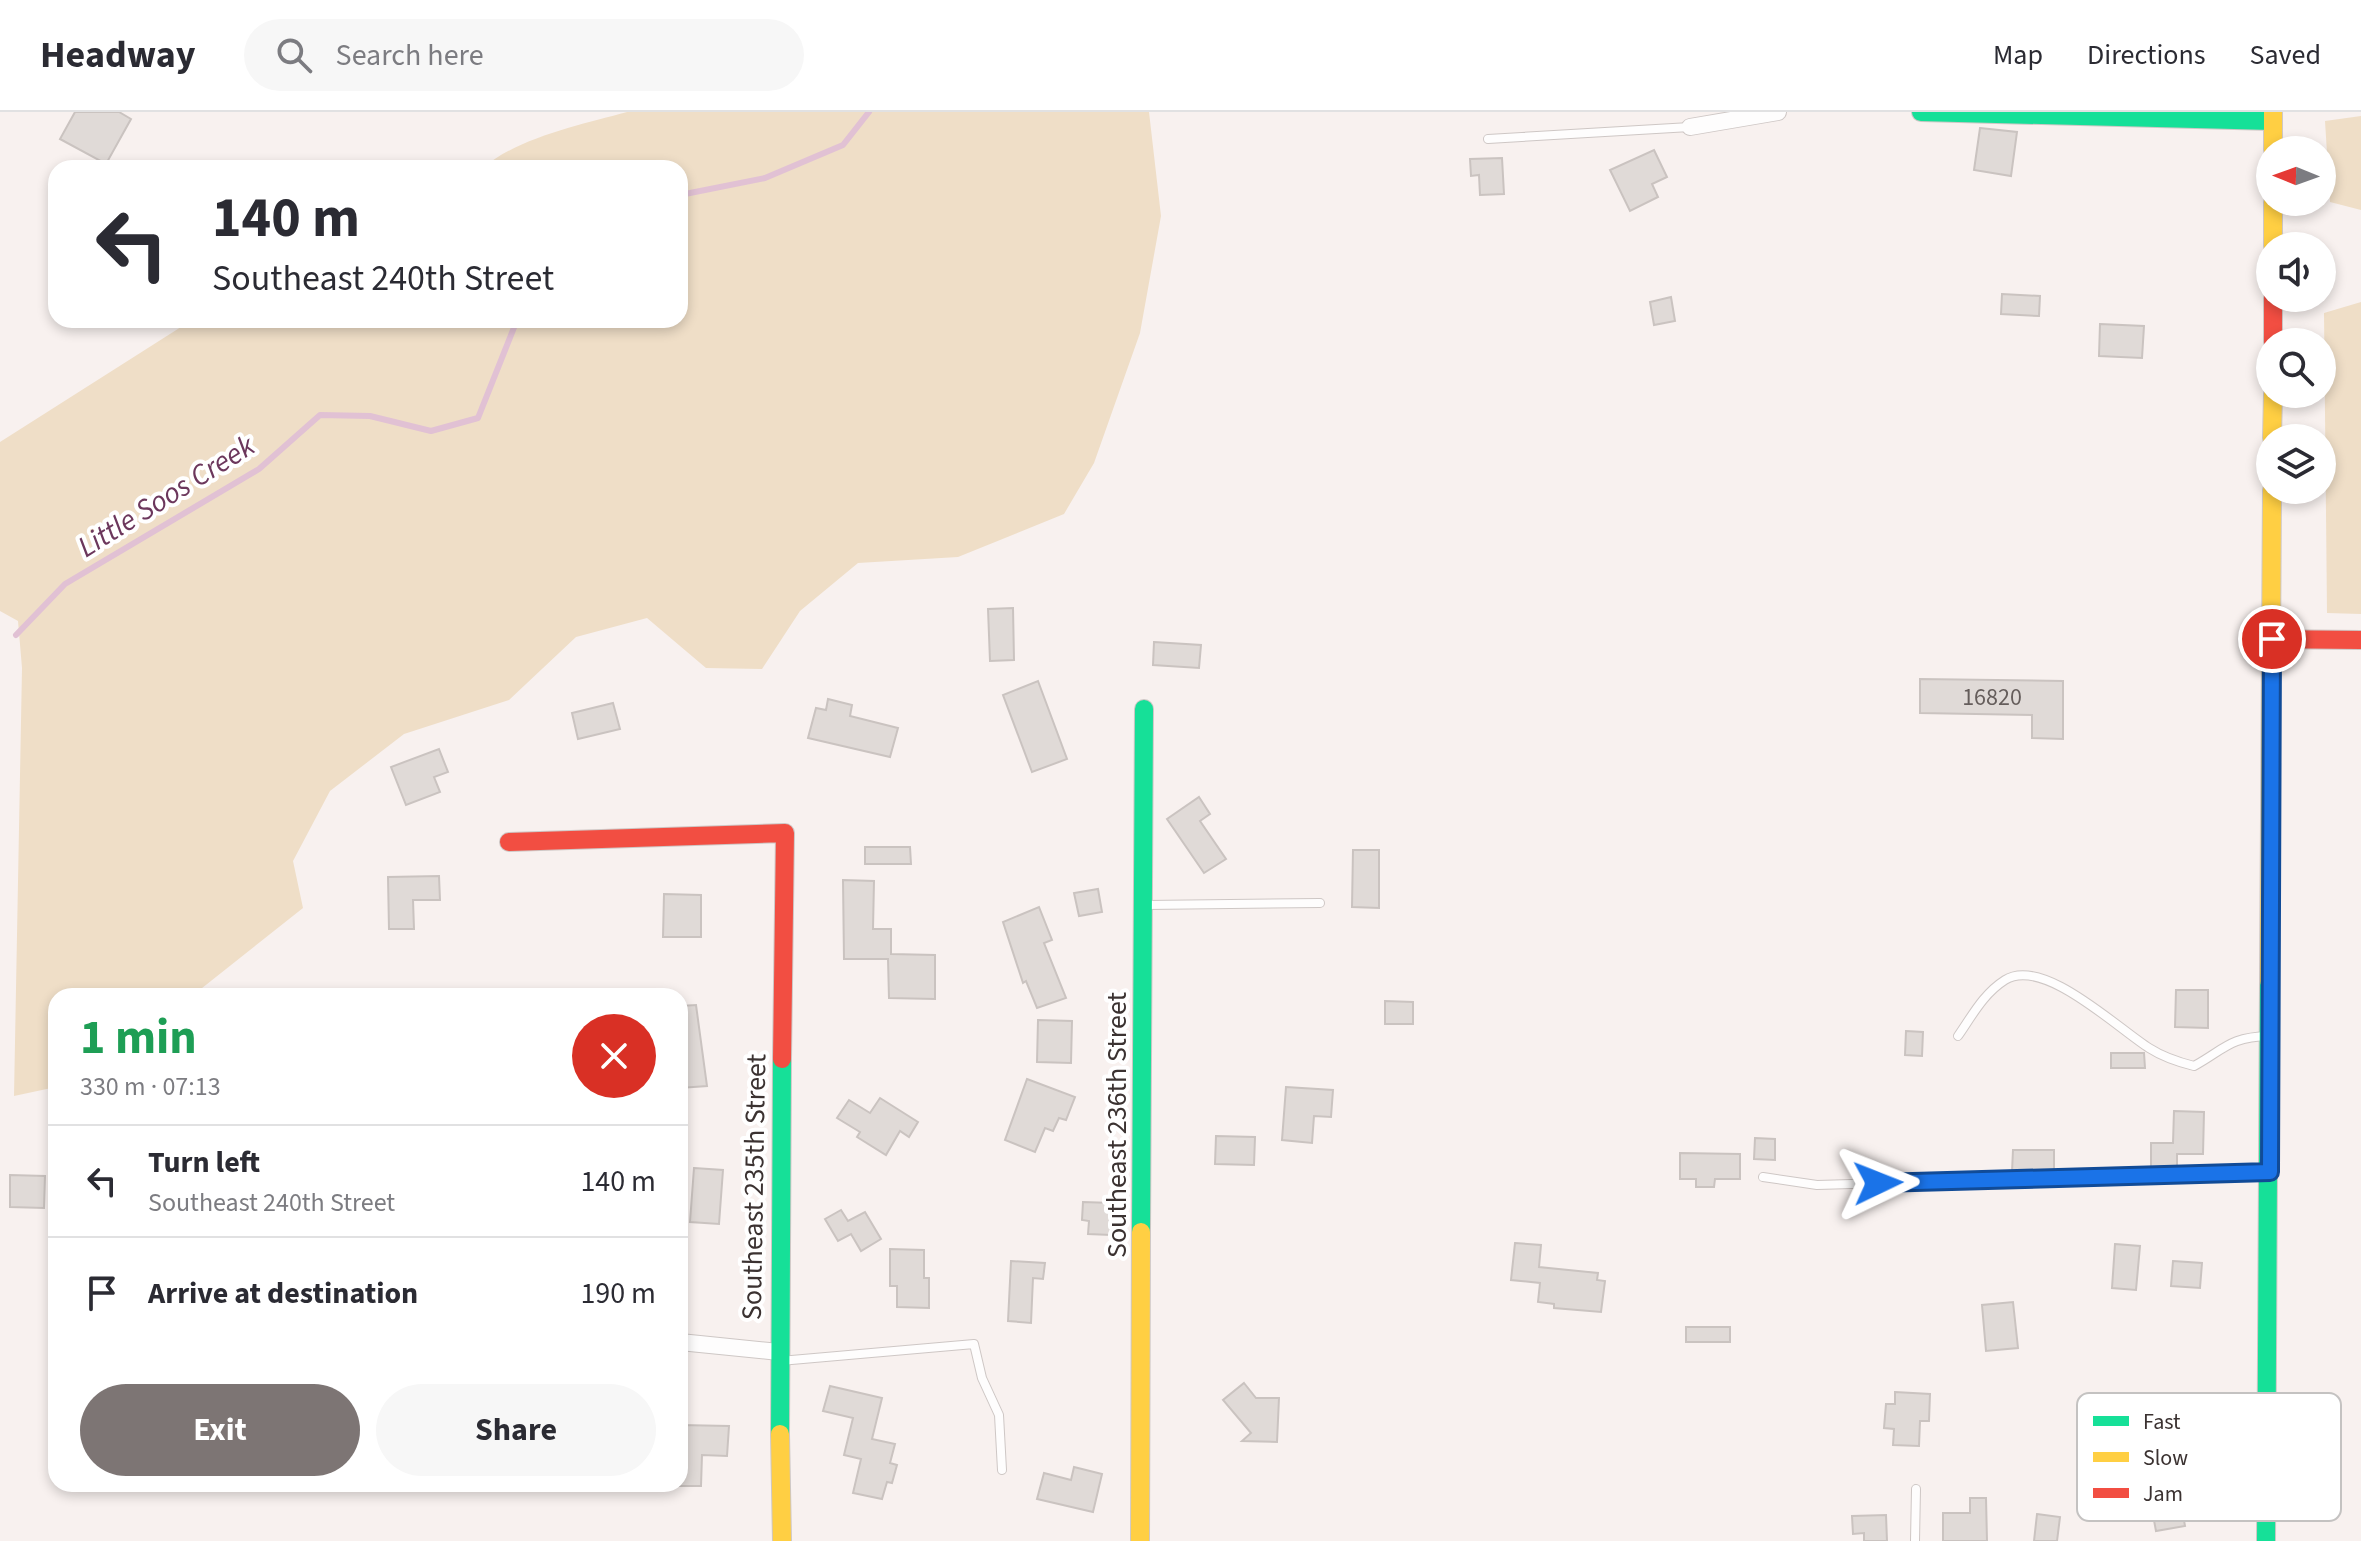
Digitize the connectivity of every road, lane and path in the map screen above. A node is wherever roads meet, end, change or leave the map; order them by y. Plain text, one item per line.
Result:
1 (1778, 112) edge
2 (1921, 112) edge
3 (2273, 117) edge
4 (1690, 127) joint
5 (1488, 139) dead end
6 (2272, 504) edge
7 (2272, 639) junction
8 (2361, 640) edge
9 (1144, 709) dead end
10 (509, 842) dead end
11 (1320, 903) dead end
12 (1146, 905) junction
13 (1958, 1036) dead end
14 (2269, 1036) junction
15 (2270, 1172) junction
16 (1763, 1177) dead end
17 (688, 1343) edge
18 (779, 1356) junction
19 (2268, 1393) edge
20 (1002, 1470) dead end
21 (1916, 1489) dead end
22 (2266, 1521) edge
23 (782, 1541) edge
24 (1140, 1541) edge
25 (1915, 1541) edge
26 (2266, 1541) edge

1 - 4 street
2 - 3 street
4 - 5 lane
6 - 7 street
7 - 8 street
7 - 14 street
9 - 12 street, Southeast 236th Street
10 - 18 street, Southeast 235th Street
11 - 12 lane
12 - 24 street, Southeast 236th Street
13 - 14 lane
14 - 15 street
15 - 16 lane
15 - 19 street
17 - 18 street
18 - 20 lane
18 - 23 street, Southeast 235th Street
21 - 25 lane
22 - 26 street

